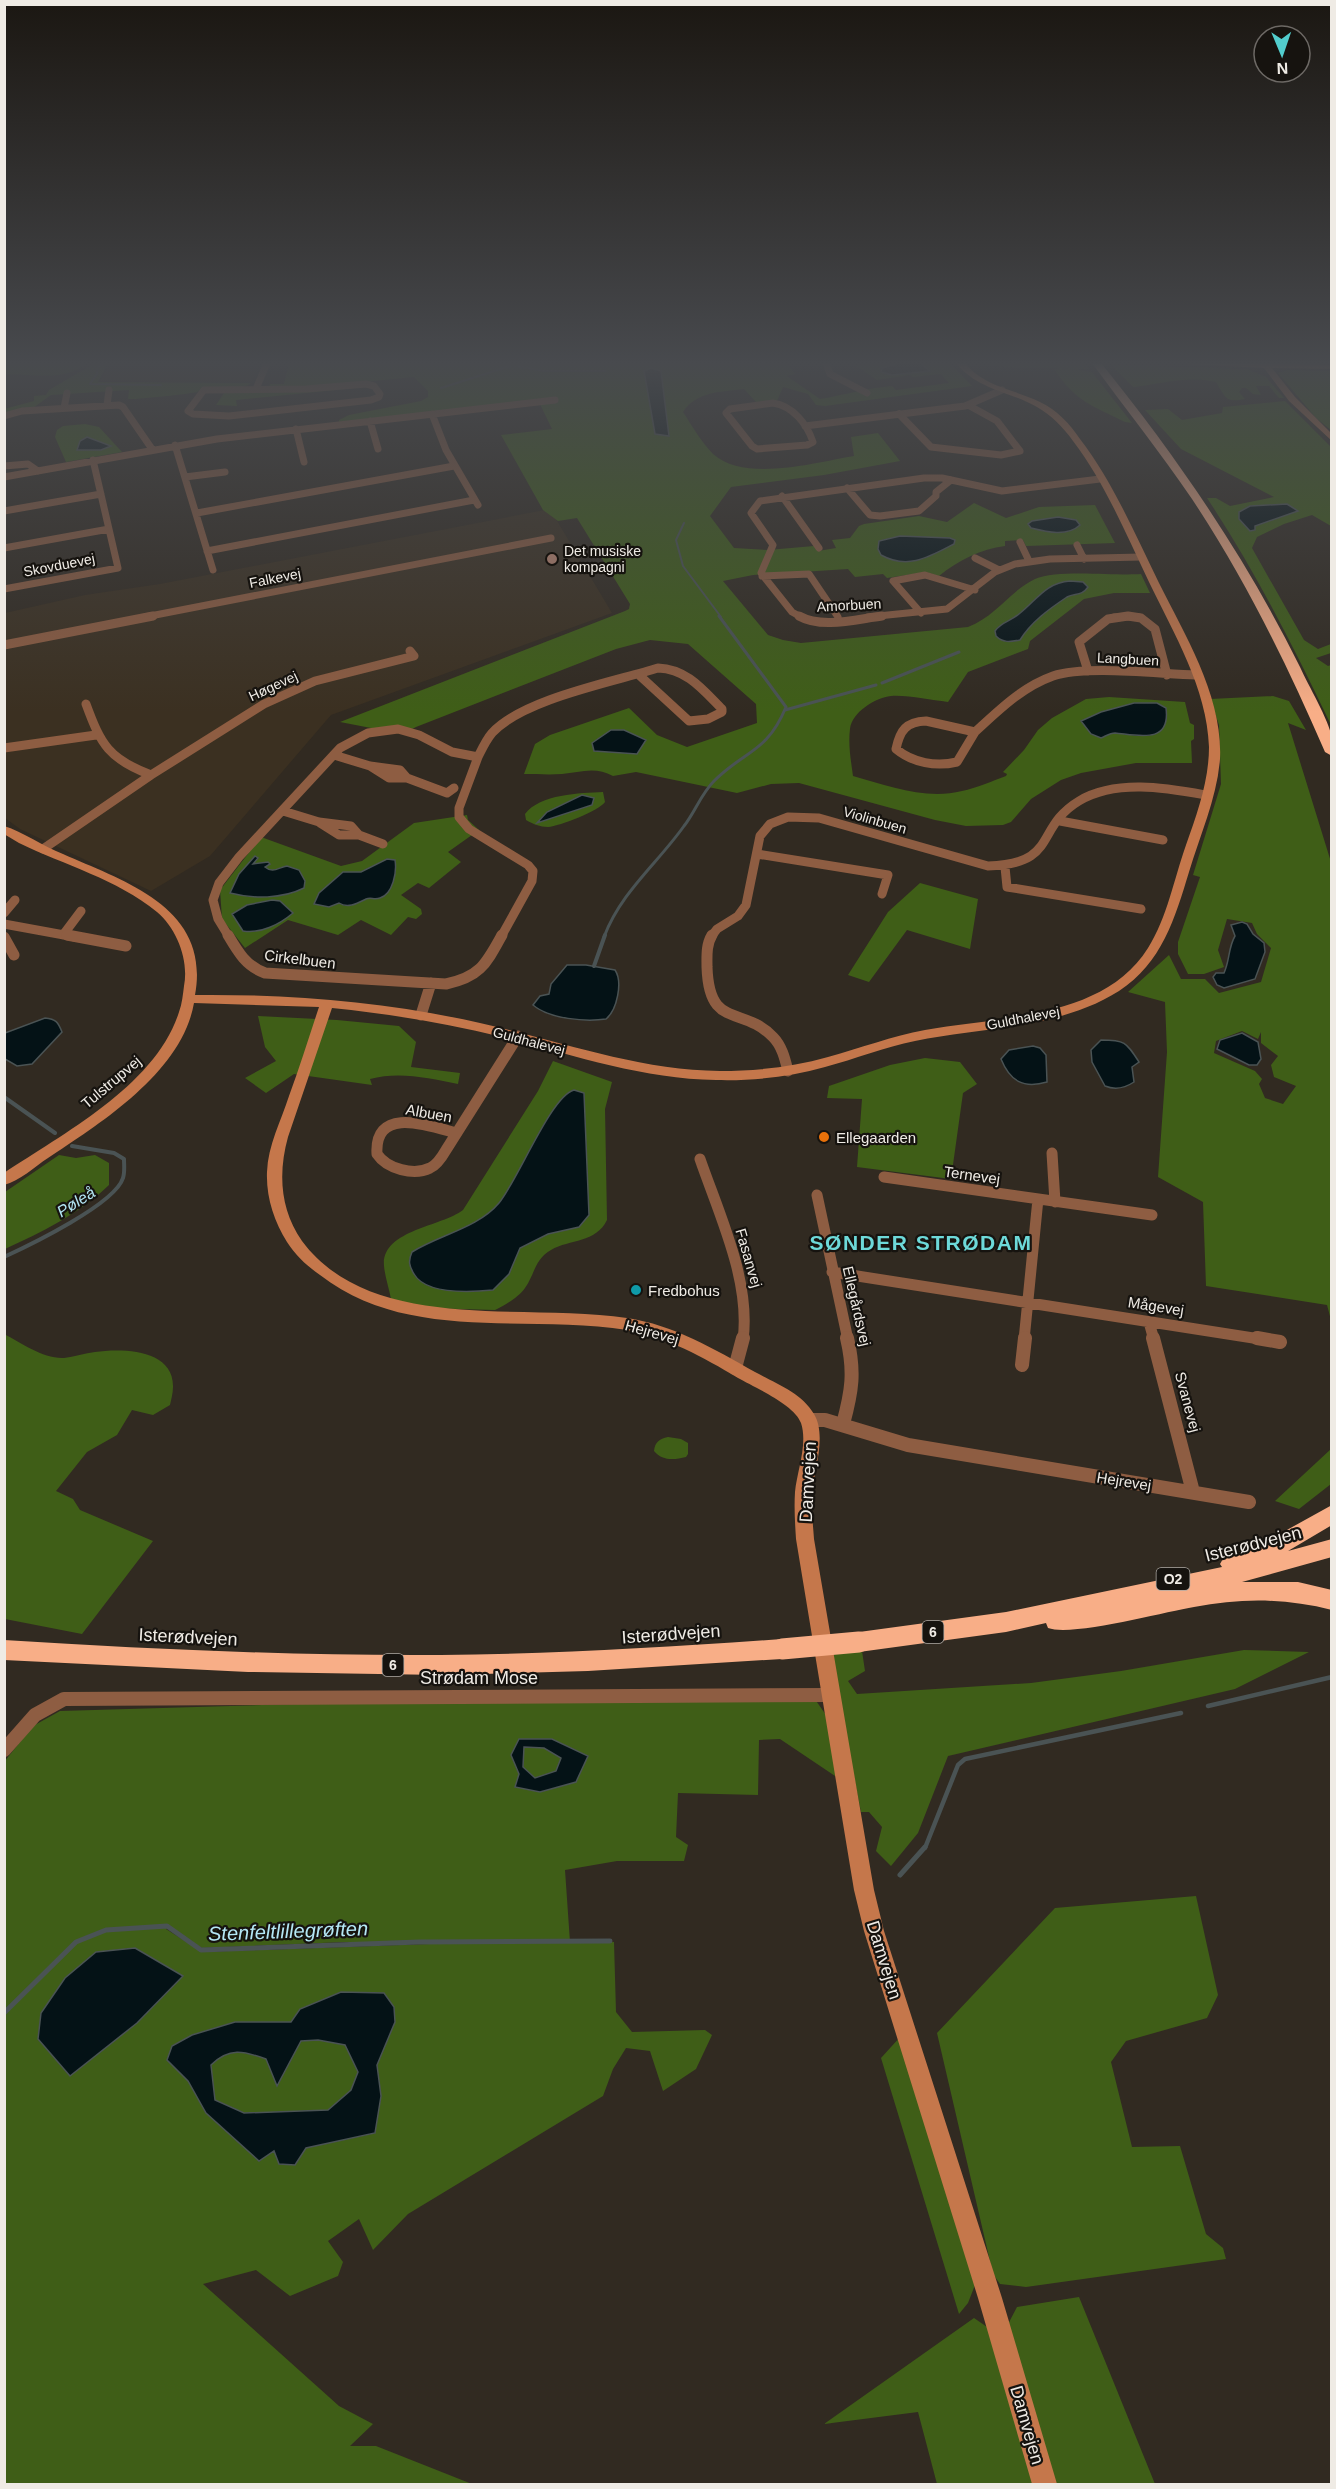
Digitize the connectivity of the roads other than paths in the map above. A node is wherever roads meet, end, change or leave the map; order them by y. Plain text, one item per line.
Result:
1 (98, 479) edge
2 (186, 479) edge
3 (382, 479) edge
4 (462, 479) edge
5 (915, 479) edge
6 (940, 479) edge
7 (1100, 479) edge
8 (1101, 479) edge
9 (1184, 479) edge
10 (951, 480) junction
11 (847, 488) junction
12 (101, 494) junction
13 (782, 496) junction
14 (4, 511) edge
15 (196, 513) junction
16 (109, 529) junction
17 (552, 538) dead end
18 (1020, 542) dead end
19 (829, 544) dead end
20 (1077, 545) dead end
21 (4, 548) edge
22 (207, 551) junction
23 (1142, 557) junction
24 (1084, 559) junction
25 (1029, 561) junction
26 (977, 562) dead end
27 (213, 570) dead end
28 (999, 570) junction
29 (762, 576) junction
30 (4, 589) edge
31 (975, 590) junction
32 (921, 613) junction
33 (825, 615) dead end
34 (4, 645) edge
35 (410, 651) dead end
36 (1088, 671) junction
37 (639, 675) junction
38 (1167, 675) junction
39 (1196, 675) junction
40 (86, 704) dead end
41 (975, 732) junction
42 (96, 735) junction
43 (4, 748) edge
44 (1332, 752) edge
45 (334, 755) junction
46 (479, 756) junction
47 (151, 775) junction
48 (454, 788) dead end
49 (1206, 795) junction
50 (283, 811) junction
51 (1060, 821) junction
52 (4, 828) edge
53 (1163, 840) dead end
54 (383, 844) dead end
55 (44, 849) junction
56 (757, 854) junction
57 (1005, 867) junction
58 (882, 894) dead end
59 (15, 900) dead end
60 (1141, 909) dead end
61 (81, 911) dead end
62 (4, 913) edge
63 (4, 924) edge
64 (63, 935) junction
65 (4, 937) edge
66 (126, 946) dead end
67 (14, 955) dead end
68 (431, 983) junction
69 (190, 999) junction
70 (327, 1004) junction
71 (421, 1015) junction
72 (518, 1036) junction
73 (788, 1071) junction
74 (456, 1133) junction
75 (1052, 1153) dead end
76 (699, 1159) dead end
77 (884, 1178) dead end
78 (4, 1180) edge
79 (817, 1195) dead end
80 (1038, 1199) junction
81 (1055, 1202) junction
82 (1152, 1215) dead end
83 (832, 1272) junction
84 (1028, 1303) junction
85 (1149, 1322) junction
86 (1280, 1342) dead end
87 (1022, 1365) dead end
88 (735, 1368) junction
89 (809, 1420) junction
90 (843, 1424) junction
91 (1193, 1492) junction
92 (1249, 1502) dead end
93 (1332, 1514) edge
94 (1332, 1548) edge
95 (1332, 1600) edge
96 (1006, 1622) junction
97 (4, 1650) edge
98 (830, 1695) junction
99 (4, 1750) edge
100 (1045, 2484) edge

1 - 12 street
2 - 15 street
3 - 15 street
4 - 22 street
5 - 11 street
6 - 10 street
7 - 10 street
8 - 23 street, Guldhalevej
9 - 44 highway
10 - 11 street
11 - 13 street
12 - 14 street
12 - 16 street
13 - 19 street
13 - 29 street
15 - 22 street
16 - 21 street
16 - 30 street, Skovduevej
17 - 34 street, Falkevej
18 - 25 street
20 - 24 street
22 - 27 street
23 - 24 street, Amorbuen
23 - 39 street, Guldhalevej
24 - 25 street, Amorbuen
25 - 28 street, Amorbuen
26 - 28 street
28 - 31 street, Amorbuen
29 - 32 street, Amorbuen
29 - 33 street, Amorbuen
31 - 32 street, Amorbuen
31 - 32 street, Amorbuen
35 - 47 street, Høgevej
36 - 38 street, Langbuen
36 - 38 street, Langbuen
36 - 41 street, Langbuen
37 - 37 street, Cirkelbuen
37 - 46 street, Cirkelbuen
38 - 39 street, Langbuen
39 - 49 street, Guldhalevej
40 - 42 street
41 - 41 street, Langbuen
42 - 43 street
42 - 47 street
45 - 46 street, Cirkelbuen
45 - 48 street
45 - 50 street, Cirkelbuen
46 - 68 street, Cirkelbuen
47 - 55 street, Høgevej
49 - 51 street, Violinbuen
49 - 73 street, Guldhalevej
50 - 54 street
50 - 68 street, Cirkelbuen
51 - 53 street
51 - 57 street, Violinbuen
52 - 55 street, Tulstrupvej
55 - 69 street, Tulstrupvej
56 - 57 street, Violinbuen
56 - 58 street
56 - 73 street, Violinbuen
57 - 60 street
59 - 62 street
61 - 64 street
63 - 64 street
64 - 66 street
65 - 67 street
68 - 71 street
69 - 70 street, Guldhalevej
69 - 78 street, Tulstrupvej
70 - 71 street, Guldhalevej
70 - 88 street, Hejrevej
71 - 72 street, Guldhalevej
72 - 73 street, Guldhalevej
72 - 74 street, Albuen
74 - 74 street, Albuen
75 - 81 street
76 - 88 street, Fasanvej
77 - 80 street, Ternevej
79 - 83 street, Ellegårdsvej
80 - 81 street, Ternevej
80 - 84 street
81 - 82 street, Ternevej
83 - 84 street, Mågevej
83 - 90 street, Ellegårdsvej
84 - 85 street, Mågevej
84 - 87 street
85 - 86 street, Mågevej
85 - 91 street, Svanevej
88 - 89 street, Hejrevej
89 - 90 street, Hejrevej
89 - 98 street, Damvejen
90 - 91 street, Hejrevej
91 - 92 street, Hejrevej
93 - 96 highway, O2
94 - 96 highway, Isterødvejen / 6
95 - 96 highway
96 - 97 highway, Isterødvejen / 6, bridge
98 - 99 street, Strødam Mose
98 - 100 street, Damvejen

